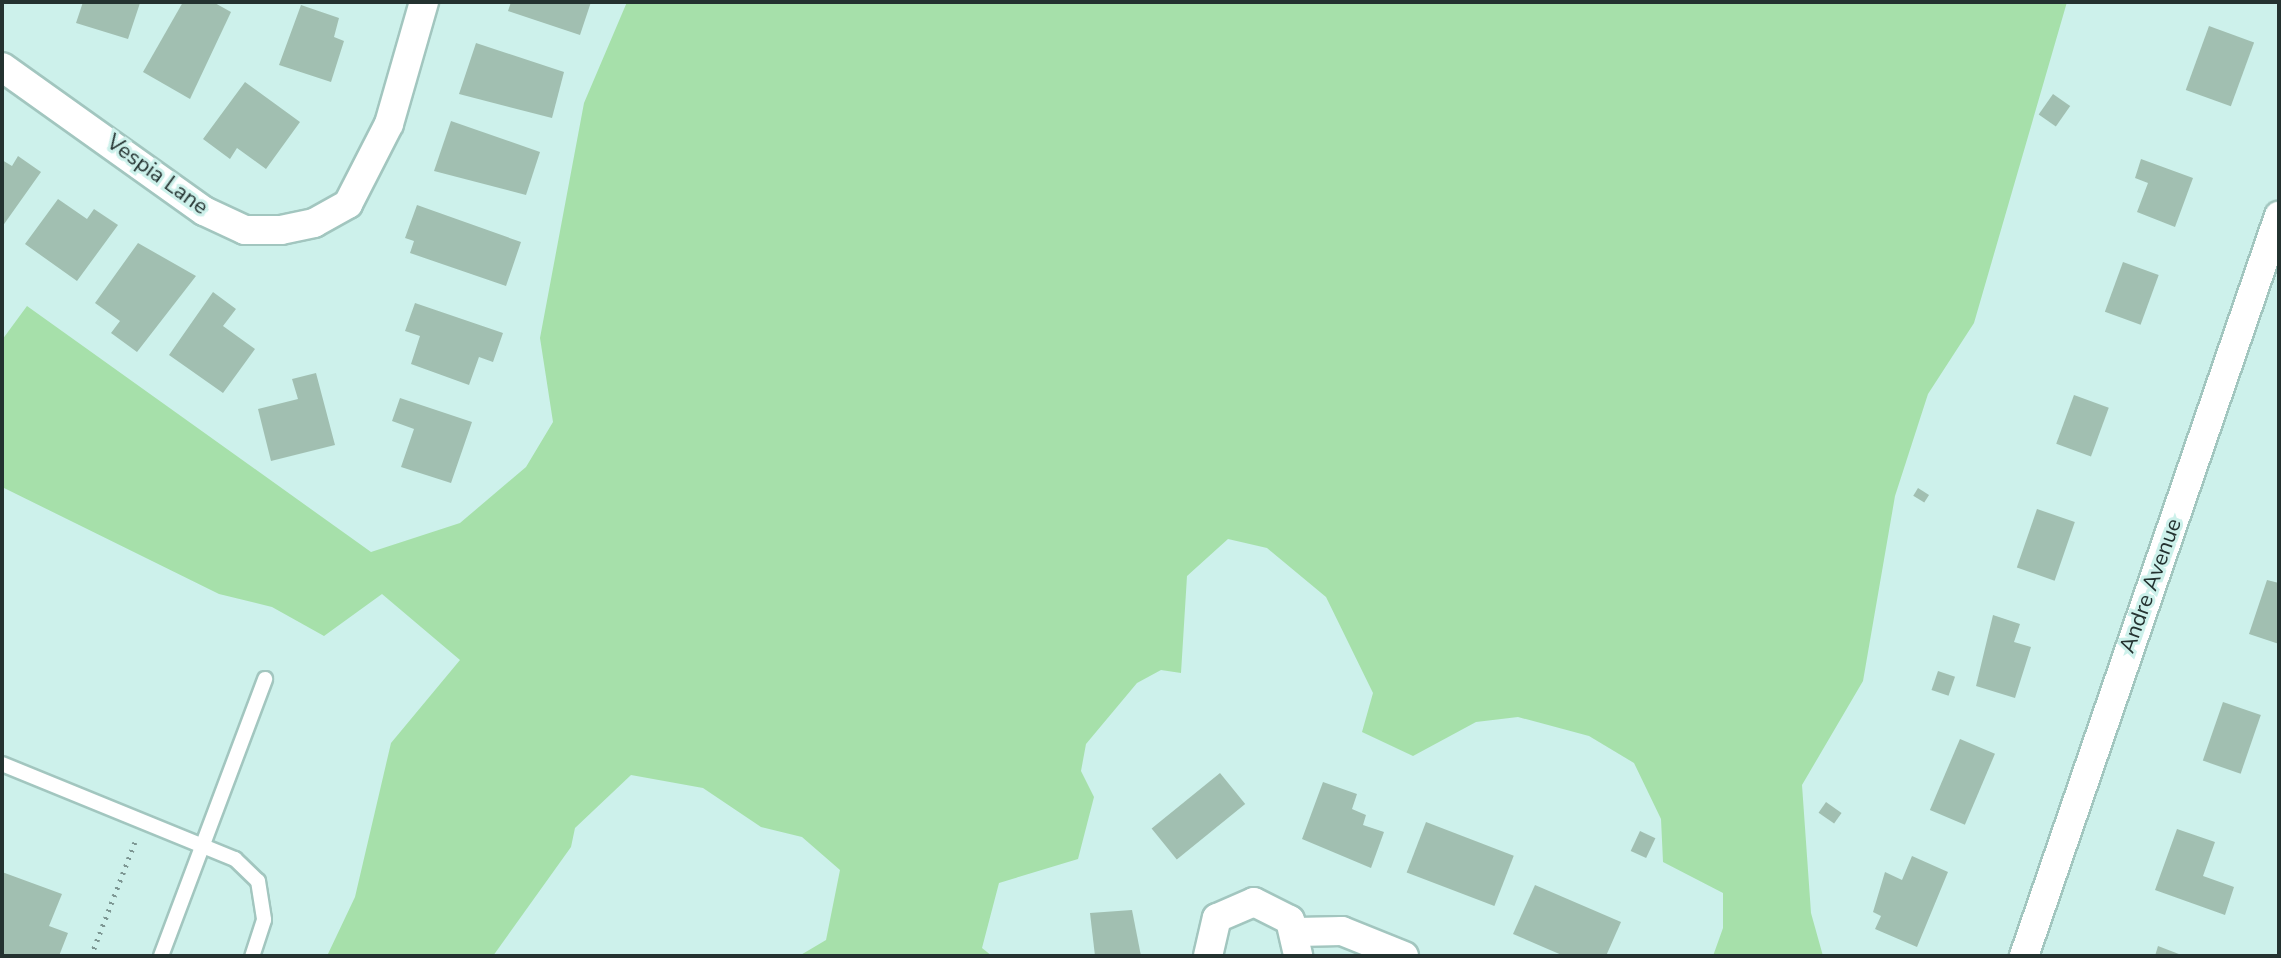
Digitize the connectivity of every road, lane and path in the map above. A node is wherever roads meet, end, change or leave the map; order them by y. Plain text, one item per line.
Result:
1 (424, 2) edge
2 (2, 67) edge
3 (2279, 216) edge
4 (265, 679) dead end
5 (2, 764) edge
6 (144, 819) junction
7 (202, 842) junction
8 (1298, 944) edge
9 (91, 956) edge
10 (161, 956) edge
11 (252, 956) edge
12 (1208, 956) edge
13 (1404, 956) edge
14 (2024, 956) edge

1 - 2 street, Vespia Lane
3 - 14 street, Andre Avenue
4 - 7 lane
5 - 6 lane
6 - 7 lane
6 - 9 path
7 - 10 lane
7 - 11 lane
8 - 12 street
8 - 13 street

